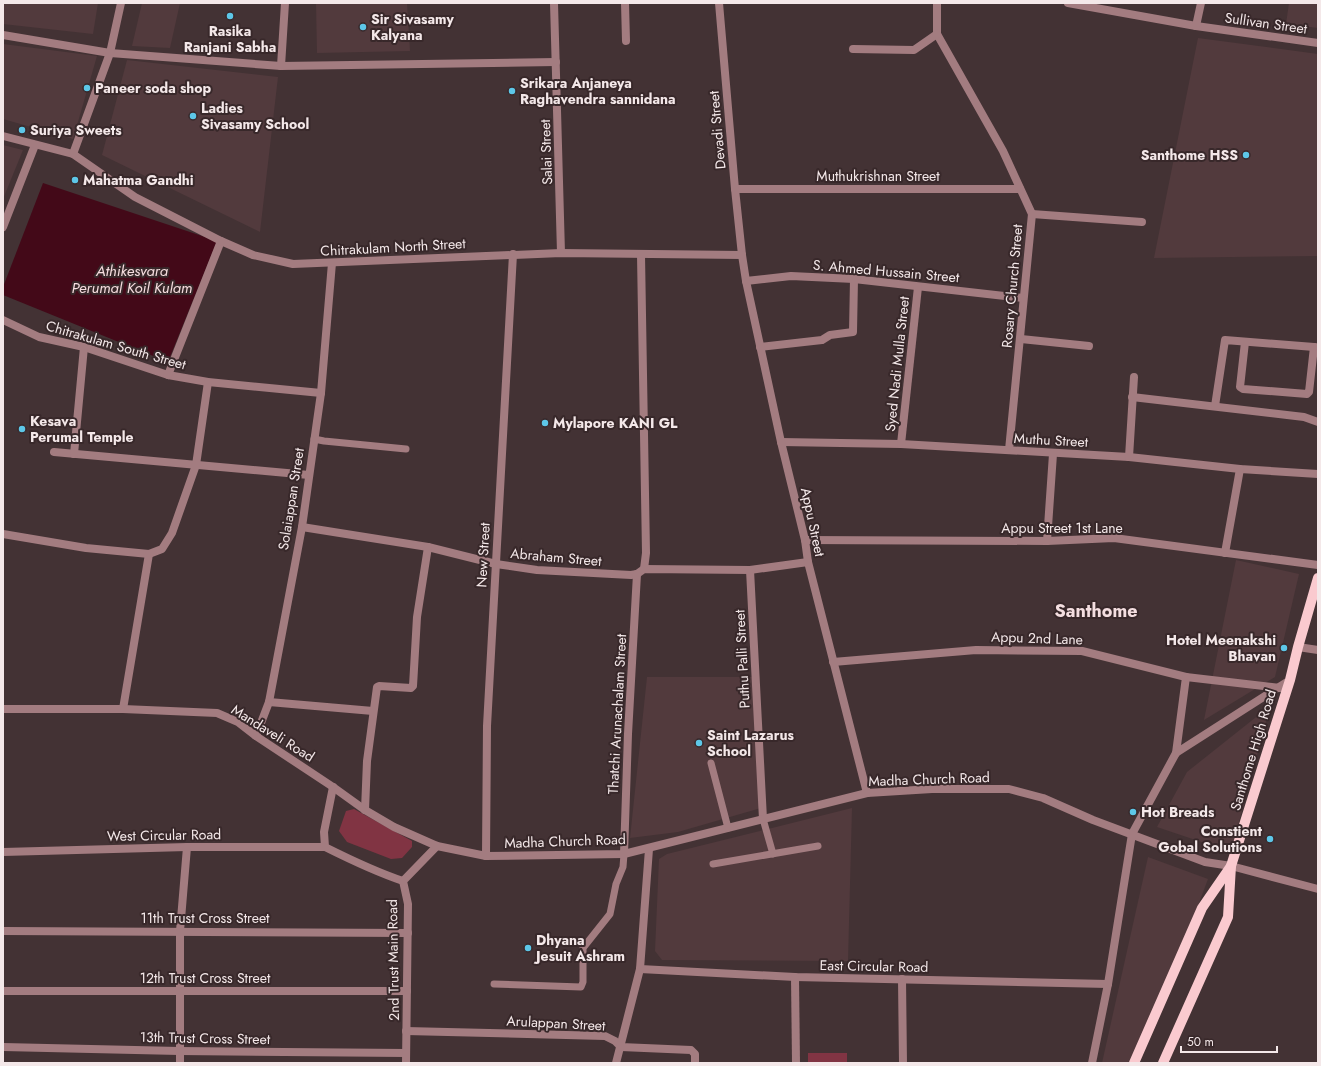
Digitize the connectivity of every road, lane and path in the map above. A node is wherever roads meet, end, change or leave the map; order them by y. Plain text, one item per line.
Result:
1 (121, 3) edge
2 (285, 3) edge
3 (554, 3) edge
4 (625, 3) edge
5 (719, 3) edge
6 (937, 3) edge
7 (1068, 3) edge
8 (1201, 3) edge
9 (1196, 26) junction
10 (937, 34) junction
11 (3, 35) edge
12 (626, 41) dead end
13 (1318, 43) edge
14 (853, 49) dead end
15 (110, 53) junction
16 (556, 62) junction
17 (281, 66) junction
18 (3, 136) edge
19 (35, 145) junction
20 (73, 154) junction
21 (735, 189) junction
22 (1020, 189) junction
23 (1032, 214) junction
24 (1142, 222) dead end
25 (3, 227) edge
26 (221, 241) junction
27 (561, 253) junction
28 (513, 254) junction
29 (641, 255) junction
30 (742, 256) junction
31 (332, 263) junction
32 (854, 279) junction
33 (746, 281) junction
34 (918, 287) junction
35 (1023, 298) junction
36 (3, 320) edge
37 (1021, 339) junction
38 (1245, 342) junction
39 (1089, 346) dead end
40 (84, 347) junction
41 (760, 347) junction
42 (1316, 348) edge
43 (168, 375) junction
44 (1134, 377) dead end
45 (208, 382) junction
46 (321, 393) junction
47 (1132, 397) junction
48 (1215, 406) junction
49 (1318, 422) edge
50 (314, 439) junction
51 (781, 442) junction
52 (901, 444) junction
53 (406, 449) dead end
54 (1009, 450) junction
55 (54, 452) dead end
56 (74, 454) junction
57 (1054, 454) junction
58 (1128, 457) junction
59 (196, 465) junction
60 (1240, 469) junction
61 (1318, 474) edge
62 (309, 475) junction
63 (302, 527) junction
64 (3, 534) edge
65 (805, 540) junction
66 (1047, 541) junction
67 (428, 547) junction
68 (1225, 553) junction
69 (149, 554) junction
70 (808, 562) junction
71 (496, 564) junction
72 (1318, 565) edge
73 (750, 570) junction
74 (641, 572) junction
75 (1318, 578) edge
76 (1298, 647) junction
77 (1318, 650) edge
78 (833, 662) junction
79 (1186, 677) junction
80 (1290, 680) junction
81 (1280, 688) junction
82 (269, 702) junction
83 (3, 709) edge
84 (123, 709) junction
85 (373, 711) junction
86 (256, 736) junction
87 (1176, 752) junction
88 (712, 763) dead end
89 (333, 787) junction
90 (867, 793) junction
91 (365, 810) junction
92 (763, 819) junction
93 (728, 828) junction
94 (1132, 834) junction
95 (437, 846) junction
96 (818, 846) dead end
97 (186, 847) junction
98 (325, 847) junction
99 (649, 849) junction
100 (3, 852) edge
101 (624, 854) junction
102 (773, 854) junction
103 (486, 856) junction
104 (713, 864) dead end
105 (1232, 866) junction
106 (403, 881) junction
107 (1318, 889) edge
108 (3, 931) edge
109 (180, 931) junction
110 (408, 933) junction
111 (640, 970) junction
112 (795, 976) junction
113 (902, 979) junction
114 (494, 984) dead end
115 (1108, 984) junction
116 (3, 991) edge
117 (179, 991) junction
118 (407, 991) junction
119 (406, 1031) junction
120 (3, 1047) edge
121 (620, 1047) junction
122 (179, 1051) junction
123 (406, 1053) junction
124 (695, 1060) edge
125 (180, 1063) edge
126 (406, 1063) edge
127 (616, 1063) edge
128 (796, 1063) edge
129 (902, 1063) edge
130 (1092, 1063) edge
131 (1134, 1063) edge
132 (1163, 1063) edge

1 - 15 street
2 - 17 street
3 - 16 street, Salai Street
4 - 12 street
5 - 21 street, Devadi Street
6 - 10 street, Rosary Church Street
7 - 9 street, Sullivan Street
8 - 9 street
9 - 13 street, Sullivan Street
10 - 14 street
10 - 22 street, Rosary Church Street
11 - 15 street
15 - 17 street
15 - 20 street
16 - 17 street
16 - 27 street, Salai Street
18 - 19 street
19 - 20 street
19 - 25 street
20 - 26 street, Chitrakulam North Street
21 - 22 street, Muthukrishnan Street
21 - 30 street, Devadi Street
22 - 23 street, Rosary Church Street
23 - 24 street
23 - 35 street, Rosary Church Street
26 - 31 street, Chitrakulam North Street
26 - 43 street
27 - 28 street, Chitrakulam North Street
27 - 29 street, Chitrakulam North Street
28 - 31 street, Chitrakulam North Street
28 - 71 street, New Street
29 - 30 street, Chitrakulam North Street
29 - 74 street, Thatchi Arunachalam Street
30 - 33 street, Appu Street
31 - 46 street, Solaiappan Street
32 - 33 street, S. Ahmed Hussain Street
32 - 34 street, S. Ahmed Hussain Street
32 - 41 street
33 - 41 street, Appu Street
34 - 35 street, S. Ahmed Hussain Street
34 - 52 street, Syed Nadi Mulla Street
35 - 37 street, Rosary Church Street
36 - 40 street, Chitrakulam South Street
37 - 39 street
37 - 54 street, Rosary Church Street
38 - 42 street
38 - 42 street
38 - 48 street
40 - 43 street, Chitrakulam South Street
40 - 56 street
41 - 51 street, Appu Street
43 - 45 street, Chitrakulam South Street
44 - 47 street
45 - 46 street, Chitrakulam South Street
45 - 59 street
46 - 50 street, Solaiappan Street
47 - 48 street
47 - 58 street
48 - 49 street
50 - 53 lane
50 - 62 street, Solaiappan Street
51 - 52 street, Muthu Street
51 - 65 street, Appu Street
52 - 54 street, Muthu Street
54 - 57 street, Muthu Street
55 - 56 street
56 - 59 street
57 - 58 street, Muthu Street
57 - 66 street
58 - 60 street, Muthu Street
59 - 62 street
59 - 69 street
60 - 61 street, Muthu Street
60 - 68 street
62 - 63 street, Solaiappan Street
63 - 67 street, Abraham Street
63 - 82 street, Solaiappan Street
64 - 69 street
65 - 66 street, Appu Street 1st Lane
65 - 70 street, Appu Street
66 - 68 street, Appu Street 1st Lane
67 - 71 street, Abraham Street
67 - 85 street
68 - 72 street, Appu Street 1st Lane
69 - 84 street
70 - 73 street, Abraham Street
70 - 78 street, Appu Street
71 - 74 street, Abraham Street
71 - 103 street, New Street
73 - 74 street, Abraham Street
73 - 92 street, Puthu Palli Street
74 - 101 street, Thatchi Arunachalam Street
75 - 76 main road, Santhome High Road
76 - 77 street
76 - 80 main road, Santhome High Road
78 - 79 street, Appu 2nd Lane
78 - 90 street, Appu Street
79 - 81 street, Appu 2nd Lane
79 - 87 street
80 - 81 street
80 - 105 main road, Santhome High Road
81 - 87 street
82 - 85 street
82 - 86 street, Solaiappan Street
83 - 84 street, Mandaveli Road
84 - 86 street, Mandaveli Road
85 - 91 street
86 - 89 street, Mandaveli Road
87 - 94 street
88 - 93 lane
89 - 91 street, Mandaveli Road
89 - 98 street
90 - 92 street, Madha Church Road
90 - 94 street, Madha Church Road
91 - 95 street, Mandaveli Road
92 - 93 street, Madha Church Road
92 - 102 lane
93 - 99 street, Madha Church Road
94 - 105 street, Madha Church Road
94 - 115 street
95 - 103 street, Madha Church Road
95 - 106 street, 2nd Trust Main Road
96 - 102 lane
97 - 98 street, West Circular Road
97 - 100 street, West Circular Road
97 - 109 street
98 - 106 street
99 - 101 street, Madha Church Road
99 - 111 street
101 - 103 street, Madha Church Road
101 - 114 lane
102 - 104 lane
105 - 107 street, Madha Church Road
105 - 131 main road
105 - 132 main road, Santhome High Road
106 - 110 street, 2nd Trust Main Road
108 - 109 street, 11th Trust Cross Street
109 - 110 street, 11th Trust Cross Street
109 - 117 street
110 - 118 street, 2nd Trust Main Road
111 - 112 street, East Circular Road
111 - 121 street
112 - 113 street, East Circular Road
112 - 128 street
113 - 115 street, East Circular Road
113 - 129 street
115 - 130 street
116 - 117 street, 12th Trust Cross Street
117 - 118 street, 12th Trust Cross Street
117 - 122 street
118 - 119 street, 2nd Trust Main Road
119 - 121 street, Arulappan Street
119 - 123 street, 2nd Trust Main Road
120 - 122 street, 13th Trust Cross Street
121 - 124 street, Arulappan Street
121 - 127 street
122 - 123 street, 13th Trust Cross Street
122 - 125 street
123 - 126 street, 2nd Trust Main Road

